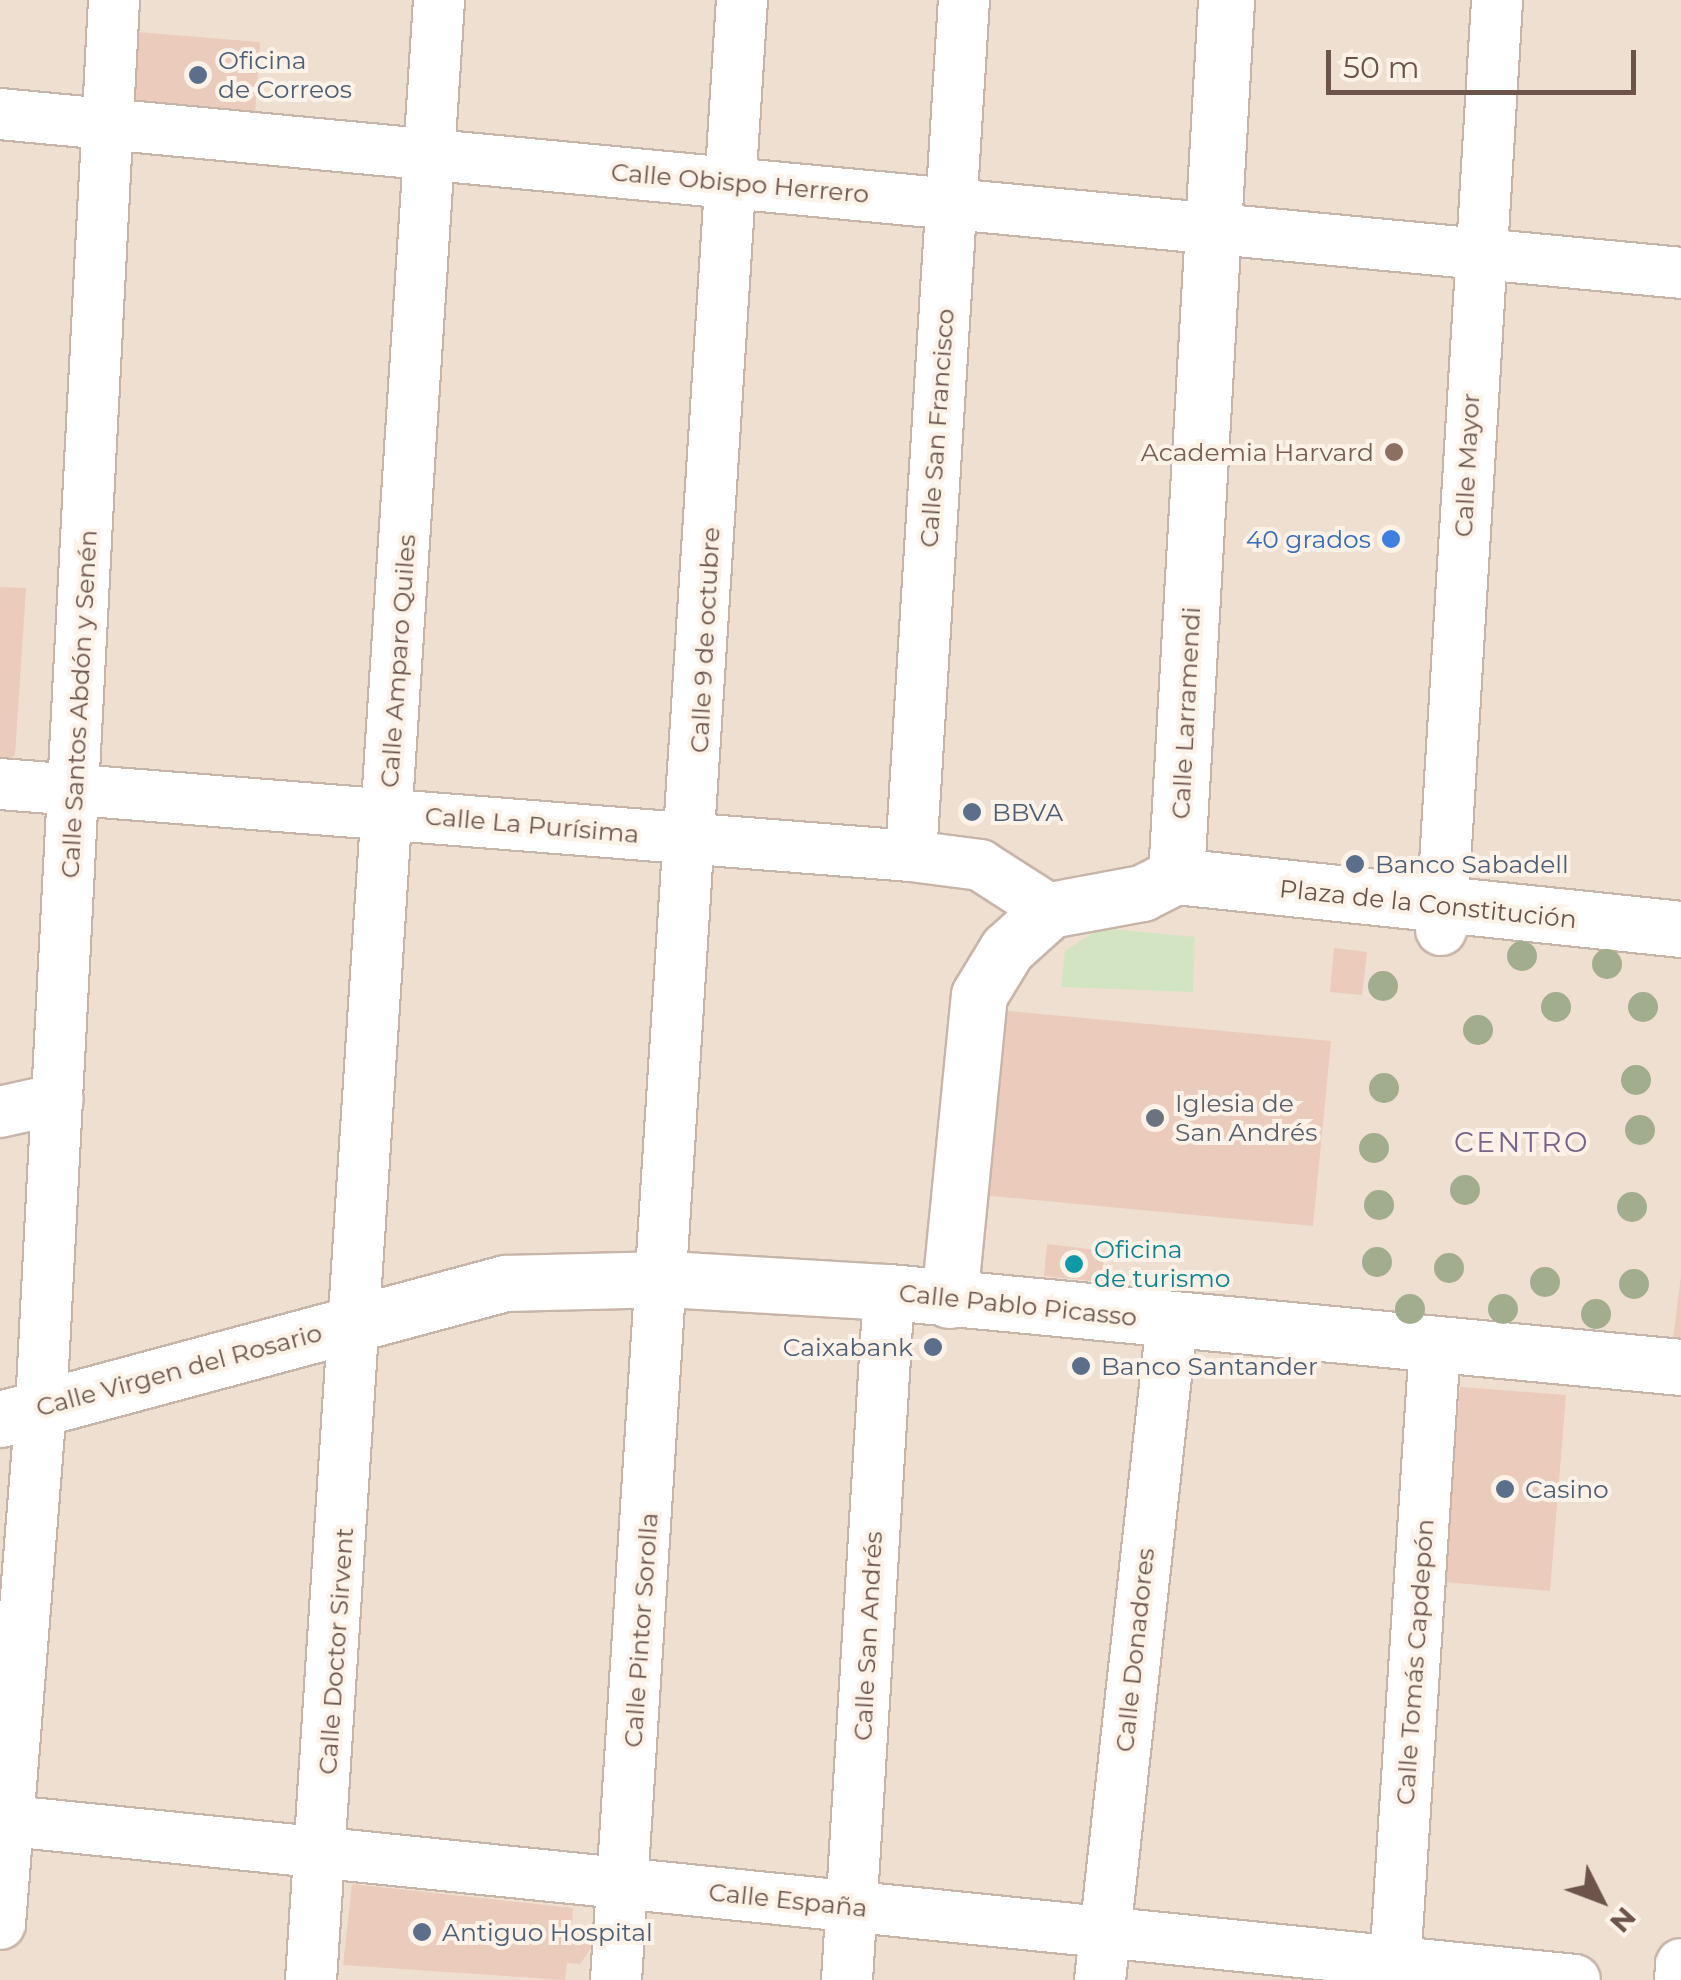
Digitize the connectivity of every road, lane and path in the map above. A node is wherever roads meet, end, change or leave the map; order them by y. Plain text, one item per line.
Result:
1 (114, 0) edge
2 (439, 0) edge
3 (742, 0) edge
4 (964, 0) edge
5 (1226, 0) edge
6 (1497, 0) edge
7 (0, 114) edge
8 (109, 124) junction
9 (430, 154) junction
10 (732, 182) junction
11 (951, 203) junction
12 (1215, 223) junction
13 (1479, 260) junction
14 (1681, 273) edge
15 (0, 784) edge
16 (75, 788) junction
17 (388, 813) junction
18 (693, 838) junction
19 (911, 856) junction
20 (1176, 876) junction
21 (1050, 910) junction
22 (1442, 919) junction
23 (1681, 929) edge
24 (58, 1099) junction
25 (0, 1112) edge
26 (667, 1279) junction
27 (889, 1292) junction
28 (949, 1300) junction
29 (357, 1321) junction
30 (1172, 1321) junction
31 (1436, 1345) junction
32 (1681, 1367) edge
33 (21, 1413) edge
34 (4, 1820) edge
35 (324, 1853) junction
36 (621, 1883) junction
37 (852, 1906) junction
38 (0, 1924) edge
39 (1102, 1956) edge
40 (1681, 1964) edge
41 (1395, 1971) edge
42 (312, 1980) edge
43 (616, 1980) edge
44 (848, 1980) edge
45 (1575, 1980) edge
46 (1680, 1980) edge

1 - 8 street, Calle Santos Abdón y Senén
2 - 9 street, Calle Amparo Quiles
3 - 10 street, Calle 9 de octubre
4 - 11 street, Calle San Francisco
5 - 12 main road, Calle Larramendi
6 - 13 street, Calle Mayor
7 - 8 street, Calle Obispo Herrero
8 - 9 street, Calle Obispo Herrero
8 - 16 street, Calle Santos Abdón y Senén
9 - 10 street, Calle Obispo Herrero
9 - 17 street, Calle Amparo Quiles
10 - 11 street, Calle Obispo Herrero
10 - 18 street, Calle 9 de octubre
11 - 12 street, Calle Obispo Herrero
11 - 19 street, Calle San Francisco
12 - 13 street, Calle Obispo Herrero
12 - 20 main road, Calle Larramendi
13 - 14 street, Calle Obispo Herrero
13 - 22 street, Calle Mayor
15 - 16 street, Calle La Purísima
16 - 17 street, Calle La Purísima
16 - 24 street, Calle Santos Abdón y Senén
17 - 18 street, Calle La Purísima
17 - 29 street, Calle Amparo Quiles
18 - 19 street, Calle La Purísima
18 - 26 street, Calle 9 de octubre
19 - 21 street, Calle La Purísima
20 - 21 main road
20 - 22 main road, Plaza de la Constitución
21 - 28 main road
22 - 23 main road, Plaza de la Constitución
24 - 25 street
24 - 33 street, Calle Santos Abdón y Senén
26 - 27 main road, Calle Pablo Picasso
26 - 29 main road, Calle Pablo Picasso
26 - 36 street, Calle Pintor Sorolla
27 - 28 main road, Calle Pablo Picasso
27 - 37 street, Calle San Andrés
28 - 30 main road, Calle Pablo Picasso
29 - 33 main road, Calle Virgen del Rosario
29 - 35 street, Calle Doctor Sirvent
30 - 31 main road, Calle Pablo Picasso
30 - 39 street, Calle Donadores
31 - 32 main road, Calle Pablo Picasso
31 - 41 street, Calle Tomás Capdepón
33 - 34 street, Calle Santos Abdón y Senén
34 - 35 street, Calle España
34 - 38 street, Calle Santos Abdón y Senén
35 - 36 street, Calle España
35 - 42 street, Calle Doctor Sirvent
36 - 37 street, Calle España
36 - 43 street, Calle Pintor Sorolla
37 - 39 street, Calle España
37 - 44 street, Calle San Andrés
39 - 41 street, Calle España
40 - 46 street
41 - 45 street, Calle España

